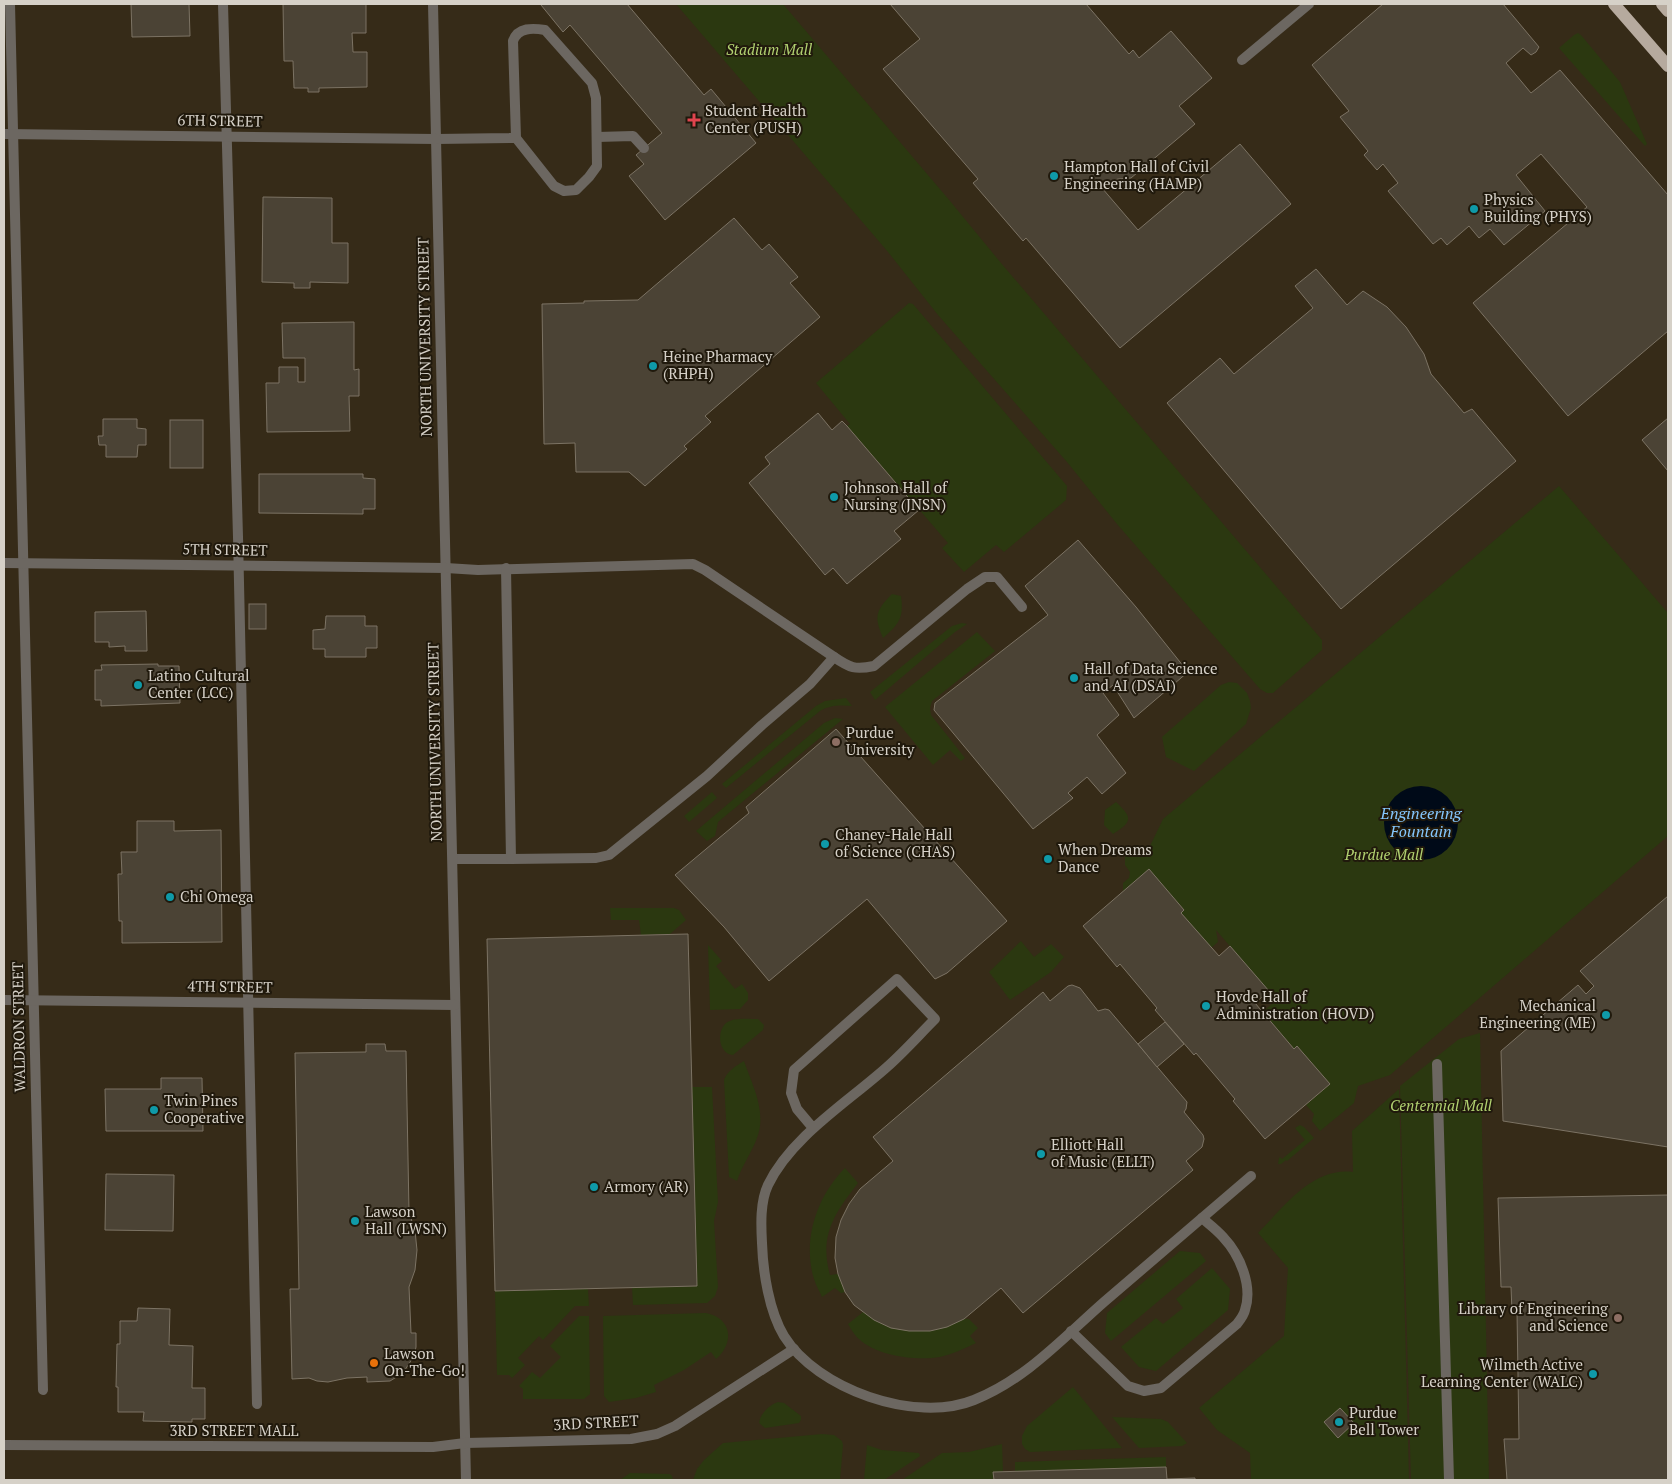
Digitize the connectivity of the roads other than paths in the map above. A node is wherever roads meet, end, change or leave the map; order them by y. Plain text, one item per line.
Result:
1 (10, 4) edge
2 (223, 4) edge
3 (433, 4) edge
4 (1309, 4) edge
5 (1614, 4) edge
6 (1662, 4) edge
7 (1668, 11) edge
8 (1242, 60) dead end
9 (1668, 66) edge
10 (8, 134) edge
11 (226, 136) junction
12 (596, 137) junction
13 (516, 138) junction
14 (436, 139) junction
15 (644, 148) dead end
16 (4, 563) edge
17 (22, 563) junction
18 (239, 565) junction
19 (446, 568) junction
20 (506, 568) junction
21 (1022, 607) dead end
22 (834, 657) junction
23 (453, 859) junction
24 (511, 859) junction
25 (4, 1000) edge
26 (33, 1000) junction
27 (248, 1002) junction
28 (455, 1005) junction
29 (1437, 1064) dead end
30 (813, 1128) junction
31 (1251, 1176) dead end
32 (1202, 1218) junction
33 (1071, 1331) junction
34 (794, 1349) junction
35 (42, 1390) dead end
36 (257, 1404) dead end
37 (464, 1443) junction
38 (4, 1445) edge
39 (466, 1480) edge
40 (1449, 1480) edge

1 - 10 street, WALDRON STREET
2 - 11 street
3 - 14 street, NORTH UNIVERSITY STREET
4 - 8 street
5 - 9 main road
6 - 7 main road
10 - 11 street, 6TH STREET
10 - 17 street, WALDRON STREET
11 - 14 street, 6TH STREET
11 - 18 street
12 - 13 street
12 - 13 street
12 - 15 street
13 - 14 street, 6TH STREET
14 - 19 street, NORTH UNIVERSITY STREET
16 - 17 street, 5TH STREET
17 - 18 street, 5TH STREET
17 - 26 street, WALDRON STREET
18 - 19 street, 5TH STREET
18 - 27 street
19 - 20 street, 5TH STREET
19 - 23 street, NORTH UNIVERSITY STREET
20 - 22 street, 5TH STREET
20 - 24 street
21 - 22 street, 5TH STREET
22 - 24 street
23 - 24 street
23 - 28 street, NORTH UNIVERSITY STREET
25 - 26 street, 4TH STREET
26 - 27 street, 4TH STREET
26 - 35 street, WALDRON STREET
27 - 28 street, 4TH STREET
27 - 36 street
28 - 37 street, NORTH UNIVERSITY STREET
29 - 40 street
30 - 30 street
30 - 34 street
31 - 32 street
32 - 33 street
32 - 33 street
33 - 34 street
34 - 37 street, 3RD STREET
37 - 38 street, 3RD STREET MALL
37 - 39 street, NORTH UNIVERSITY STREET

